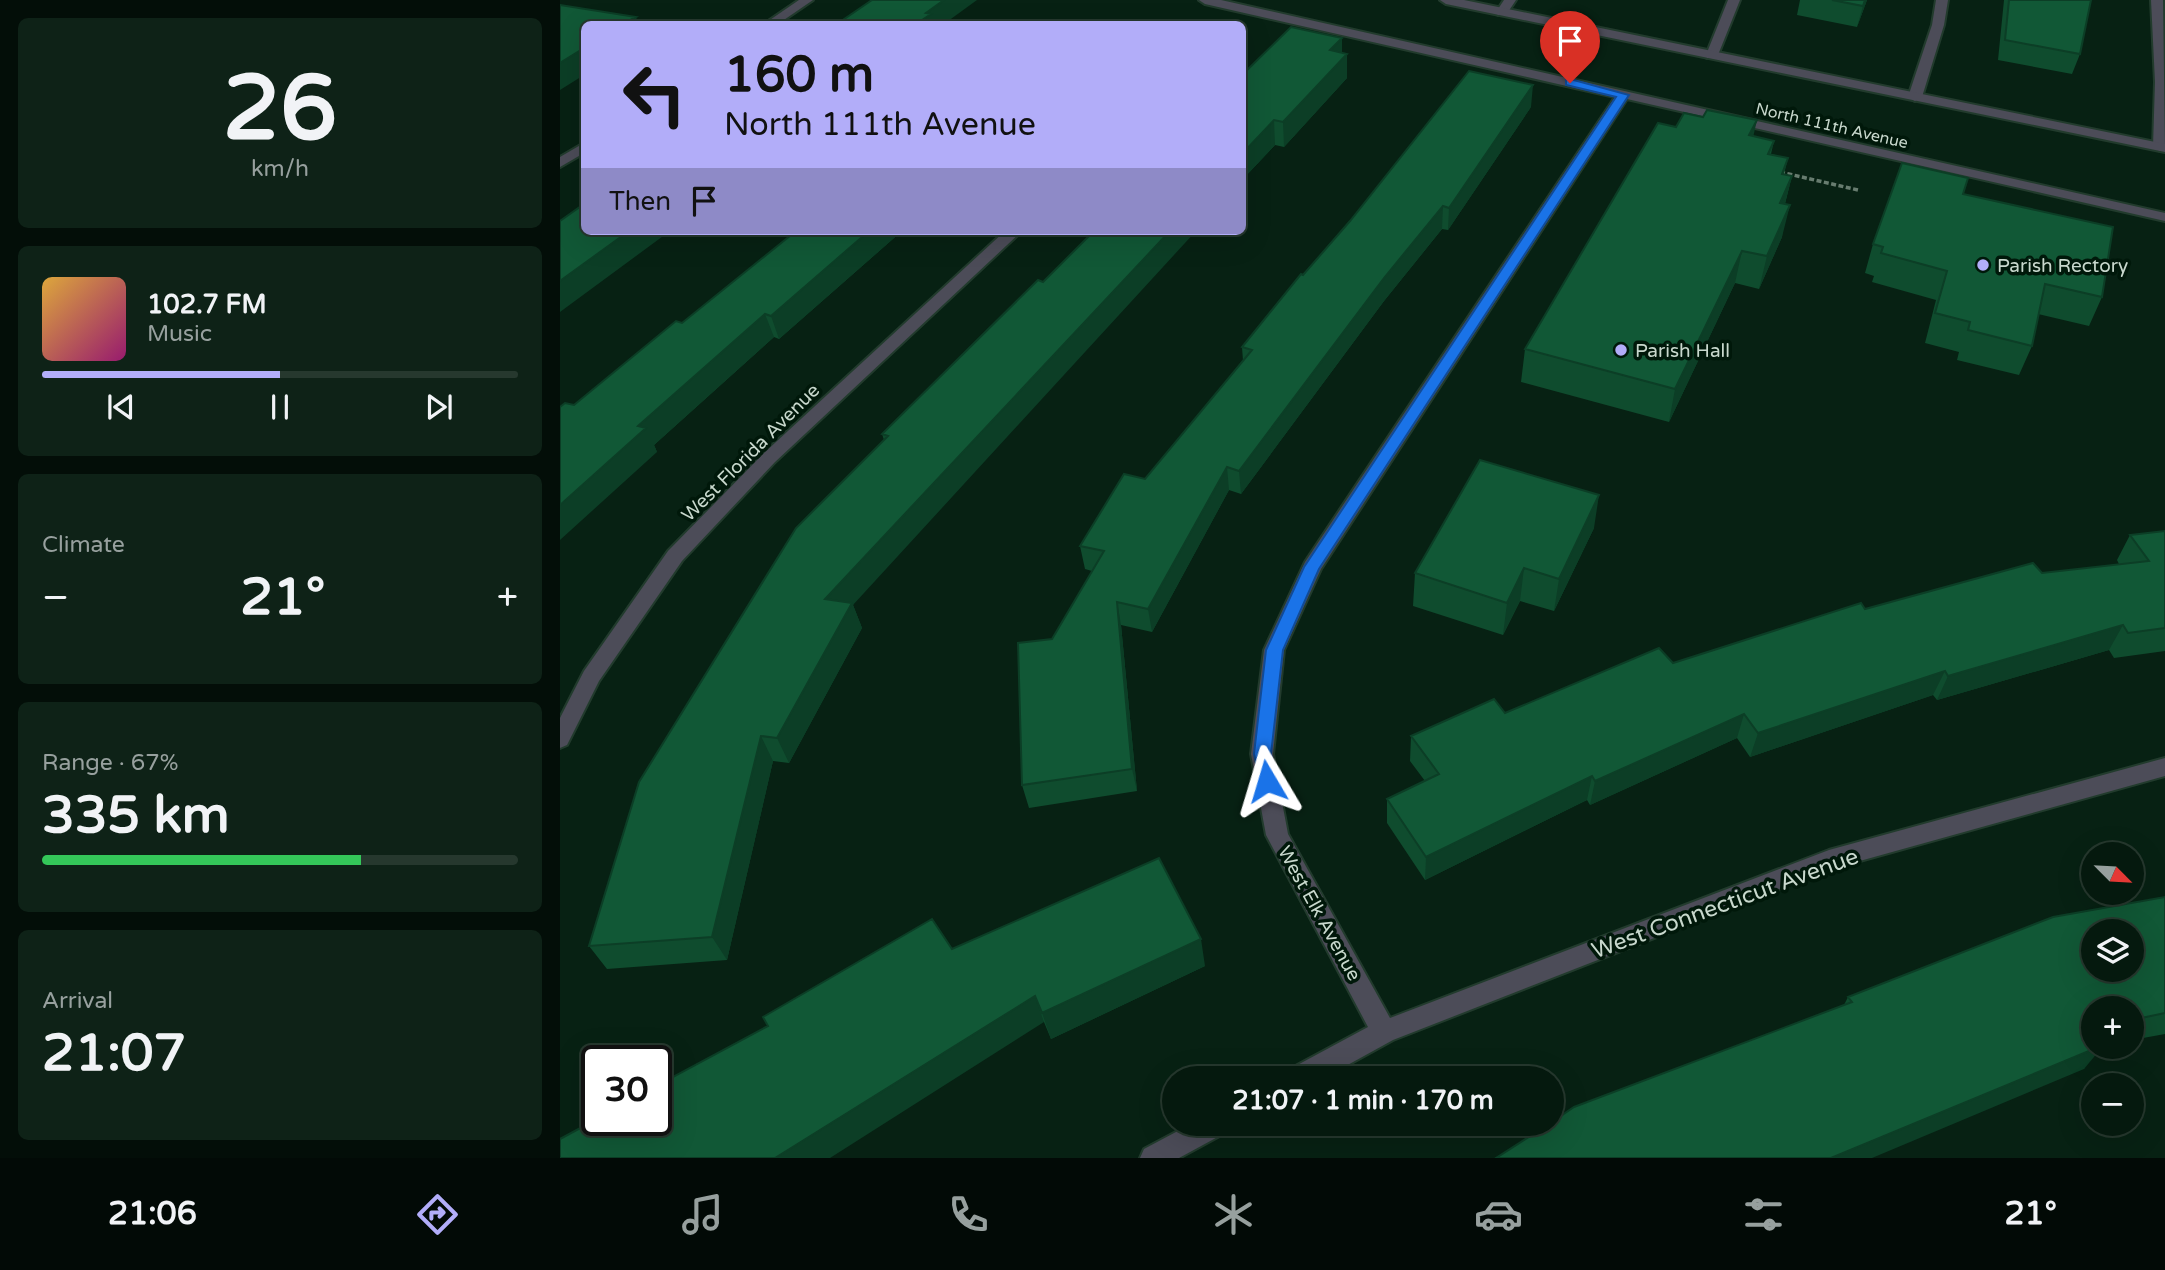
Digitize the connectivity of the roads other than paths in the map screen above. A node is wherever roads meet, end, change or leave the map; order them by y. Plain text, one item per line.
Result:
1 (807, 0) edge
2 (1205, 0) edge
3 (1446, 0) edge
4 (1734, 0) edge
5 (1942, 0) edge
6 (2157, 0) edge
7 (1258, 5) edge
8 (1506, 6) edge
9 (775, 21) edge
10 (1240, 21) edge
11 (1712, 55) junction
12 (1623, 95) junction
13 (1915, 97) junction
14 (2162, 148) edge
15 (581, 149) edge
16 (560, 163) edge
17 (2165, 217) edge
18 (1010, 235) edge
19 (560, 738) edge
20 (2165, 767) edge
21 (1384, 1032) junction
22 (1322, 1066) edge
23 (1194, 1136) edge
24 (1153, 1158) edge

1 - 9 street
2 - 7 street, North 111th Avenue
3 - 8 street
4 - 11 street
5 - 13 street
6 - 14 street
7 - 10 street
7 - 12 street, North 111th Avenue
8 - 11 street
11 - 13 street
12 - 17 street, North 111th Avenue
12 - 21 street, West Elk Avenue
13 - 14 street
15 - 16 street
18 - 19 street, West Florida Avenue
20 - 21 street, West Connecticut Avenue
21 - 22 street, West Connecticut Avenue
23 - 24 street

